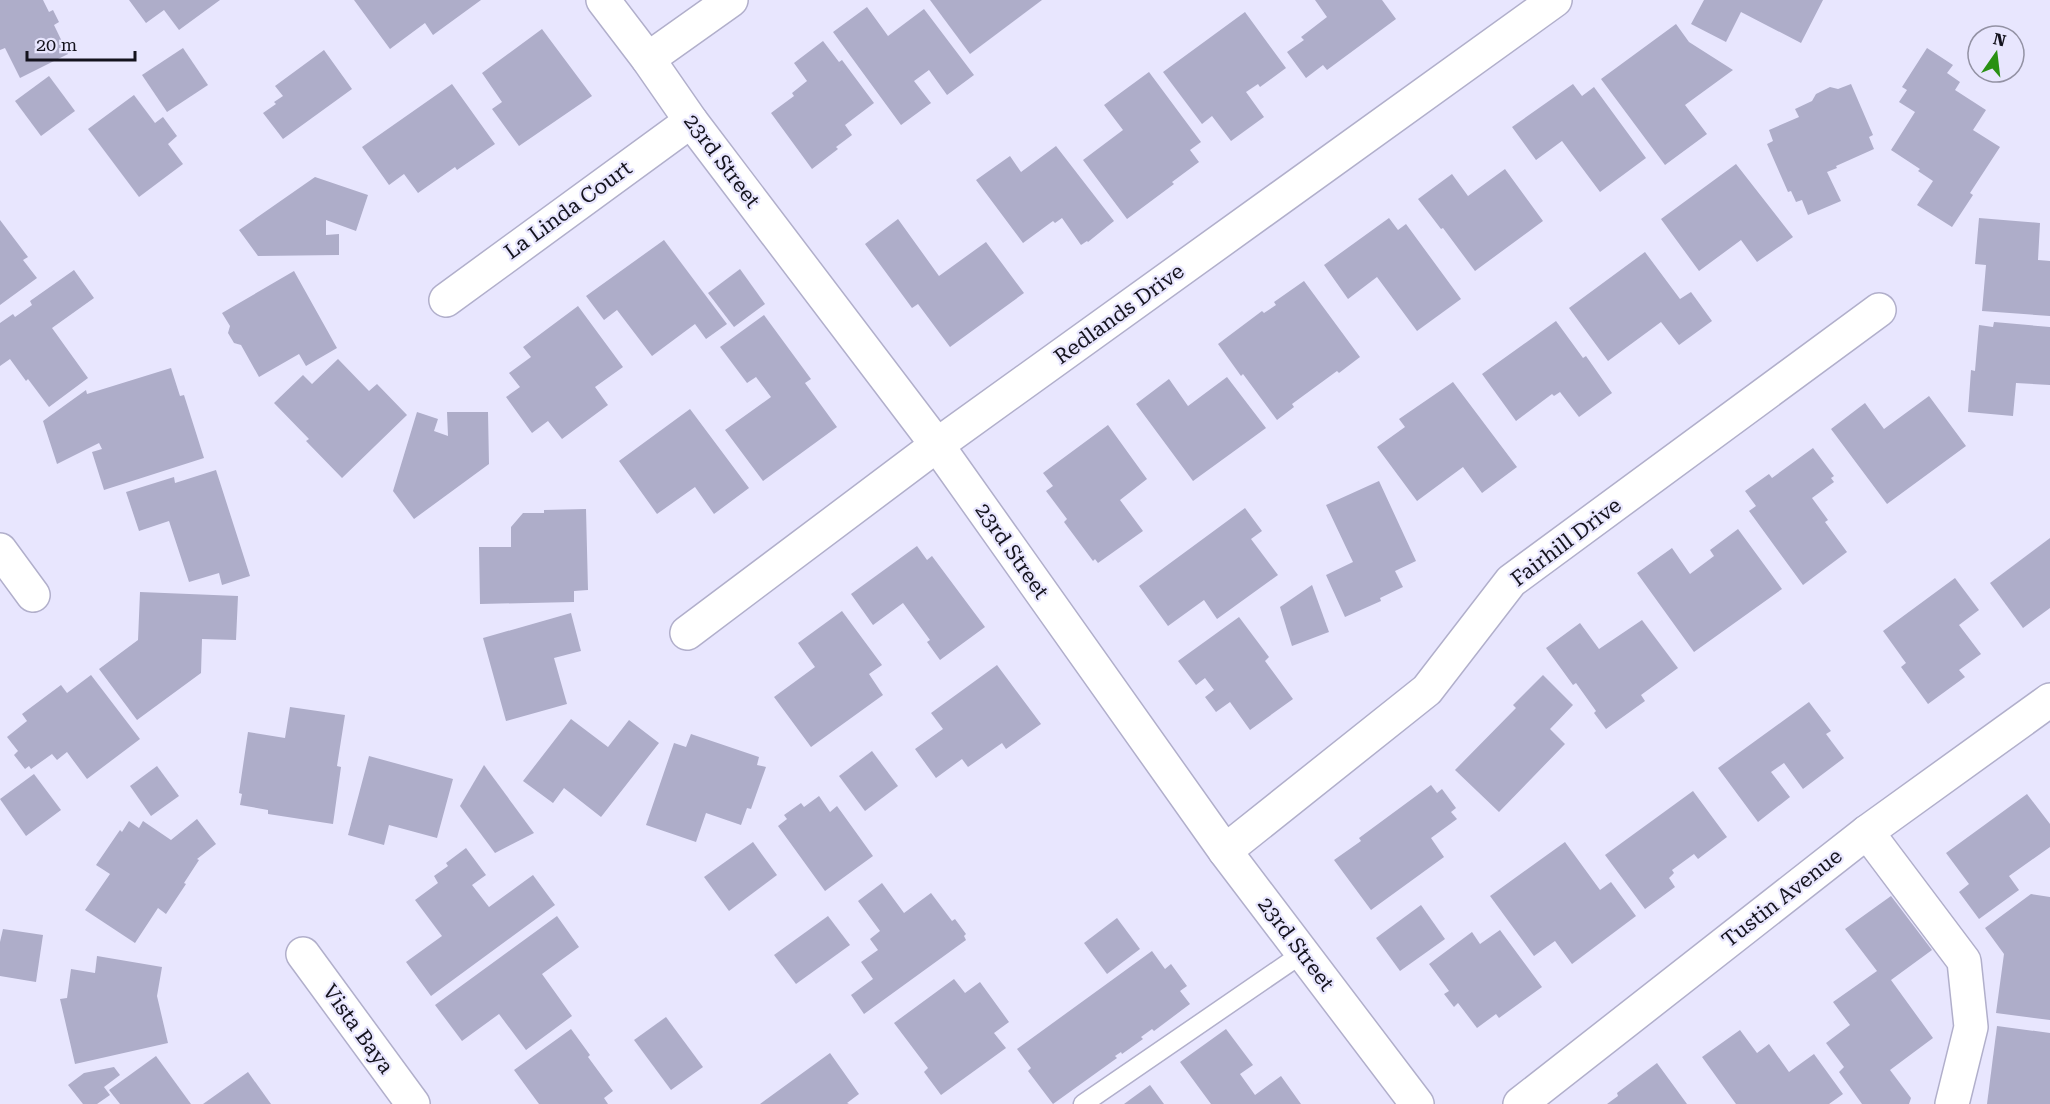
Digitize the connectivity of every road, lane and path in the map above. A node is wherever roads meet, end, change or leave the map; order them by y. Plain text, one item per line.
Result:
1 (603, 0) edge
2 (731, 0) edge
3 (1555, 0) edge
4 (648, 60) junction
5 (691, 121) junction
6 (446, 300) dead end
7 (1879, 310) dead end
8 (937, 445) junction
9 (0, 550) edge
10 (33, 595) dead end
11 (687, 633) dead end
12 (2050, 700) edge
13 (1867, 832) junction
14 (1225, 850) junction
15 (1303, 953) junction
16 (303, 954) dead end
17 (413, 1104) edge
18 (1083, 1104) edge
19 (1417, 1104) edge
20 (1520, 1104) edge
21 (1952, 1104) edge

1 - 4 street, 23rd Street
2 - 4 street
3 - 8 street, Redlands Drive
4 - 5 street, 23rd Street
5 - 6 street, La Linda Court
5 - 8 street, 23rd Street
7 - 14 street, Fairhill Drive
8 - 11 street, Redlands Drive
8 - 14 street, 23rd Street
9 - 10 street
12 - 13 street, Tustin Avenue
13 - 20 street, Tustin Avenue
13 - 21 street
14 - 15 street, 23rd Street
15 - 18 lane
15 - 19 street, 23rd Street
16 - 17 street, Vista Baya

